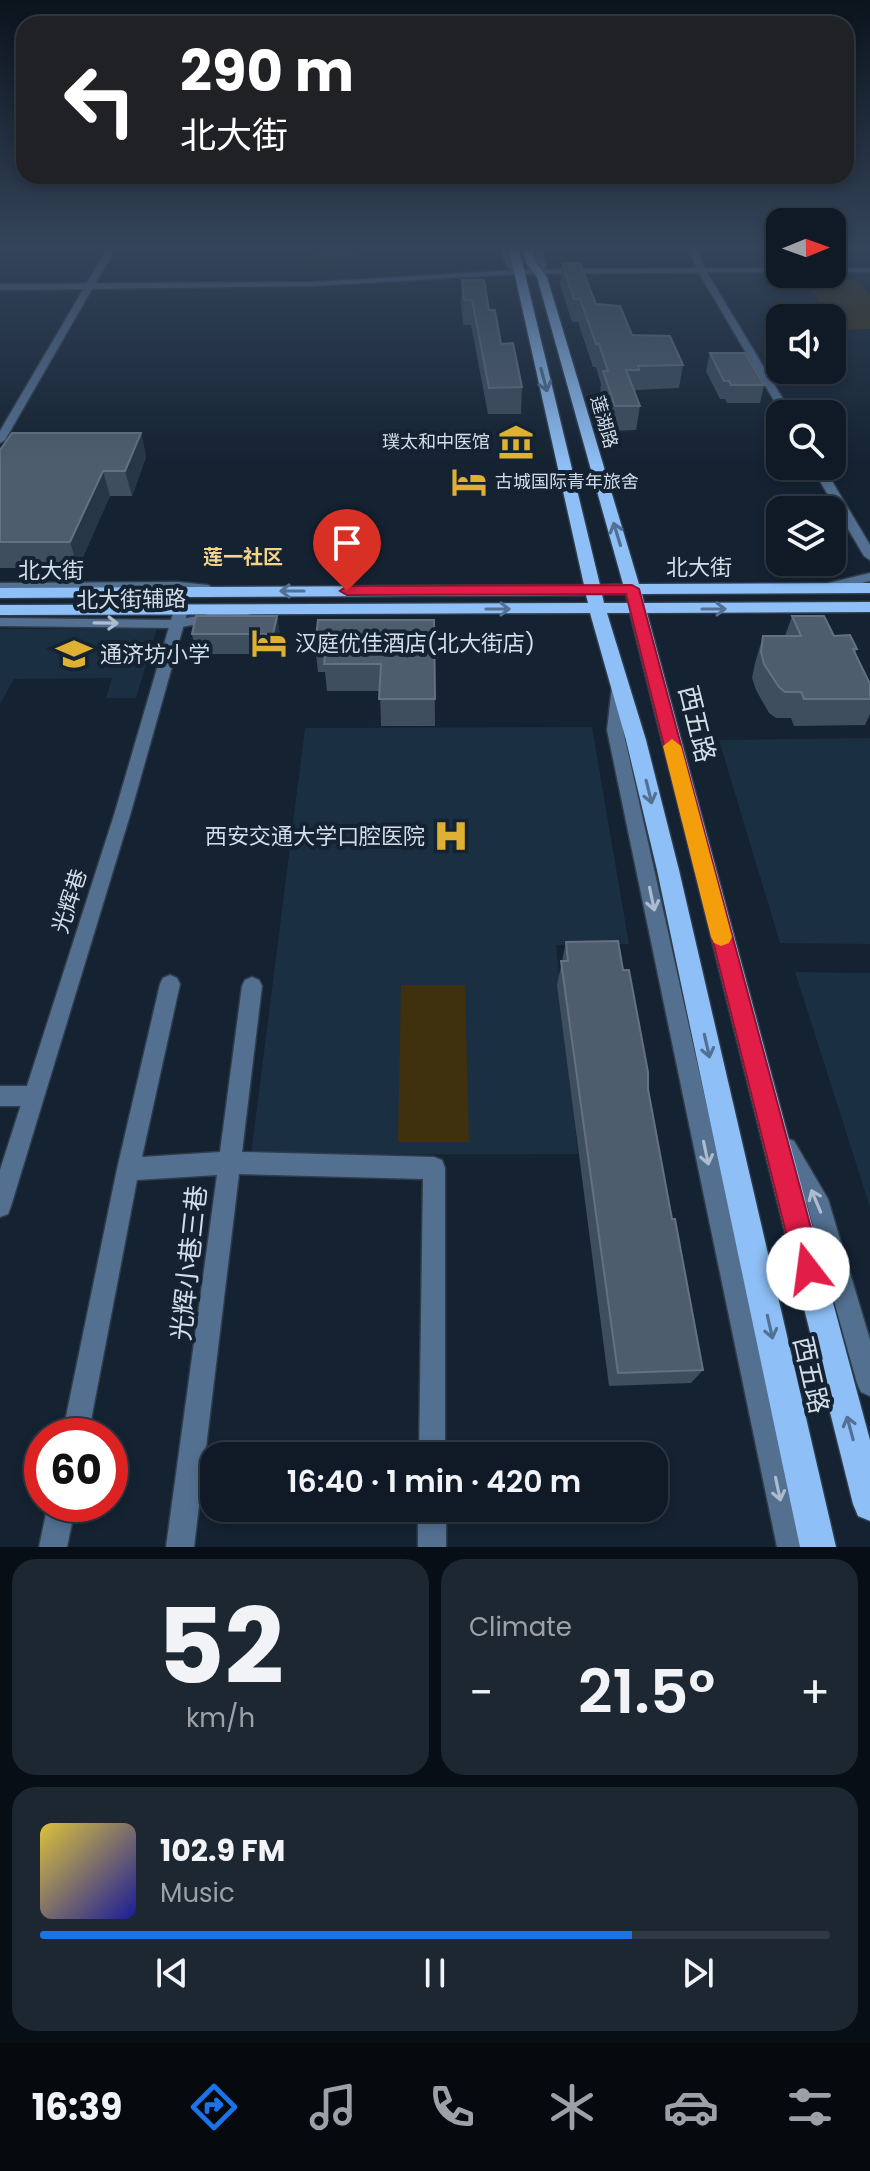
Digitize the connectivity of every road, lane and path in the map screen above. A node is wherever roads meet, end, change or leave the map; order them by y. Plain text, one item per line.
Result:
1 (71, 321) edge
2 (531, 321) edge
3 (554, 321) edge
4 (732, 321) edge
5 (779, 400) edge
6 (0, 440) edge
7 (825, 480) edge
8 (870, 556) edge
9 (870, 577) edge
10 (870, 588) edge
11 (823, 589) junction
12 (0, 590) edge
13 (596, 599) junction
14 (634, 599) junction
15 (870, 607) edge
16 (0, 610) edge
17 (178, 617) junction
18 (0, 622) edge
19 (619, 685) junction
20 (170, 984) dead end
21 (252, 986) dead end
22 (0, 1096) edge
23 (33, 1096) junction
24 (769, 1123) junction
25 (228, 1163) junction
26 (128, 1169) junction
27 (0, 1206) edge
28 (870, 1383) edge
29 (79, 1418) edge
30 (432, 1442) edge
31 (870, 1504) edge
32 (58, 1522) edge
33 (432, 1522) edge
34 (53, 1547) edge
35 (180, 1547) edge
36 (432, 1547) edge
37 (791, 1547) edge
38 (818, 1547) edge

1 - 6 street
2 -> 13 main road
14 -> 3 main road, 莲湖路
4 - 5 street
7 - 8 street
9 - 11 street
10 - 11 main road, 北大街
11 - 14 main road, 北大街
13 -> 12 main road, 北大街
13 - 14 main road, 北大街
17 -> 13 main road, 北大街
13 - 19 main road, 西五路
14 -> 15 main road, 北大街
14 - 24 main road, 西五路
16 - 17 main road, 北大街
18 -> 17 street, 北大街辅路
17 - 23 street, 光辉巷
19 -> 37 street
19 -> 38 main road, 西五路
20 - 26 street
21 - 25 street, 光辉小巷三巷
22 - 23 street
23 - 27 street, 光辉巷
28 -> 24 street
31 -> 24 main road, 西五路
25 - 26 street
25 - 30 street
25 - 35 street, 光辉小巷三巷
26 - 29 street
32 - 34 street
33 - 36 street

